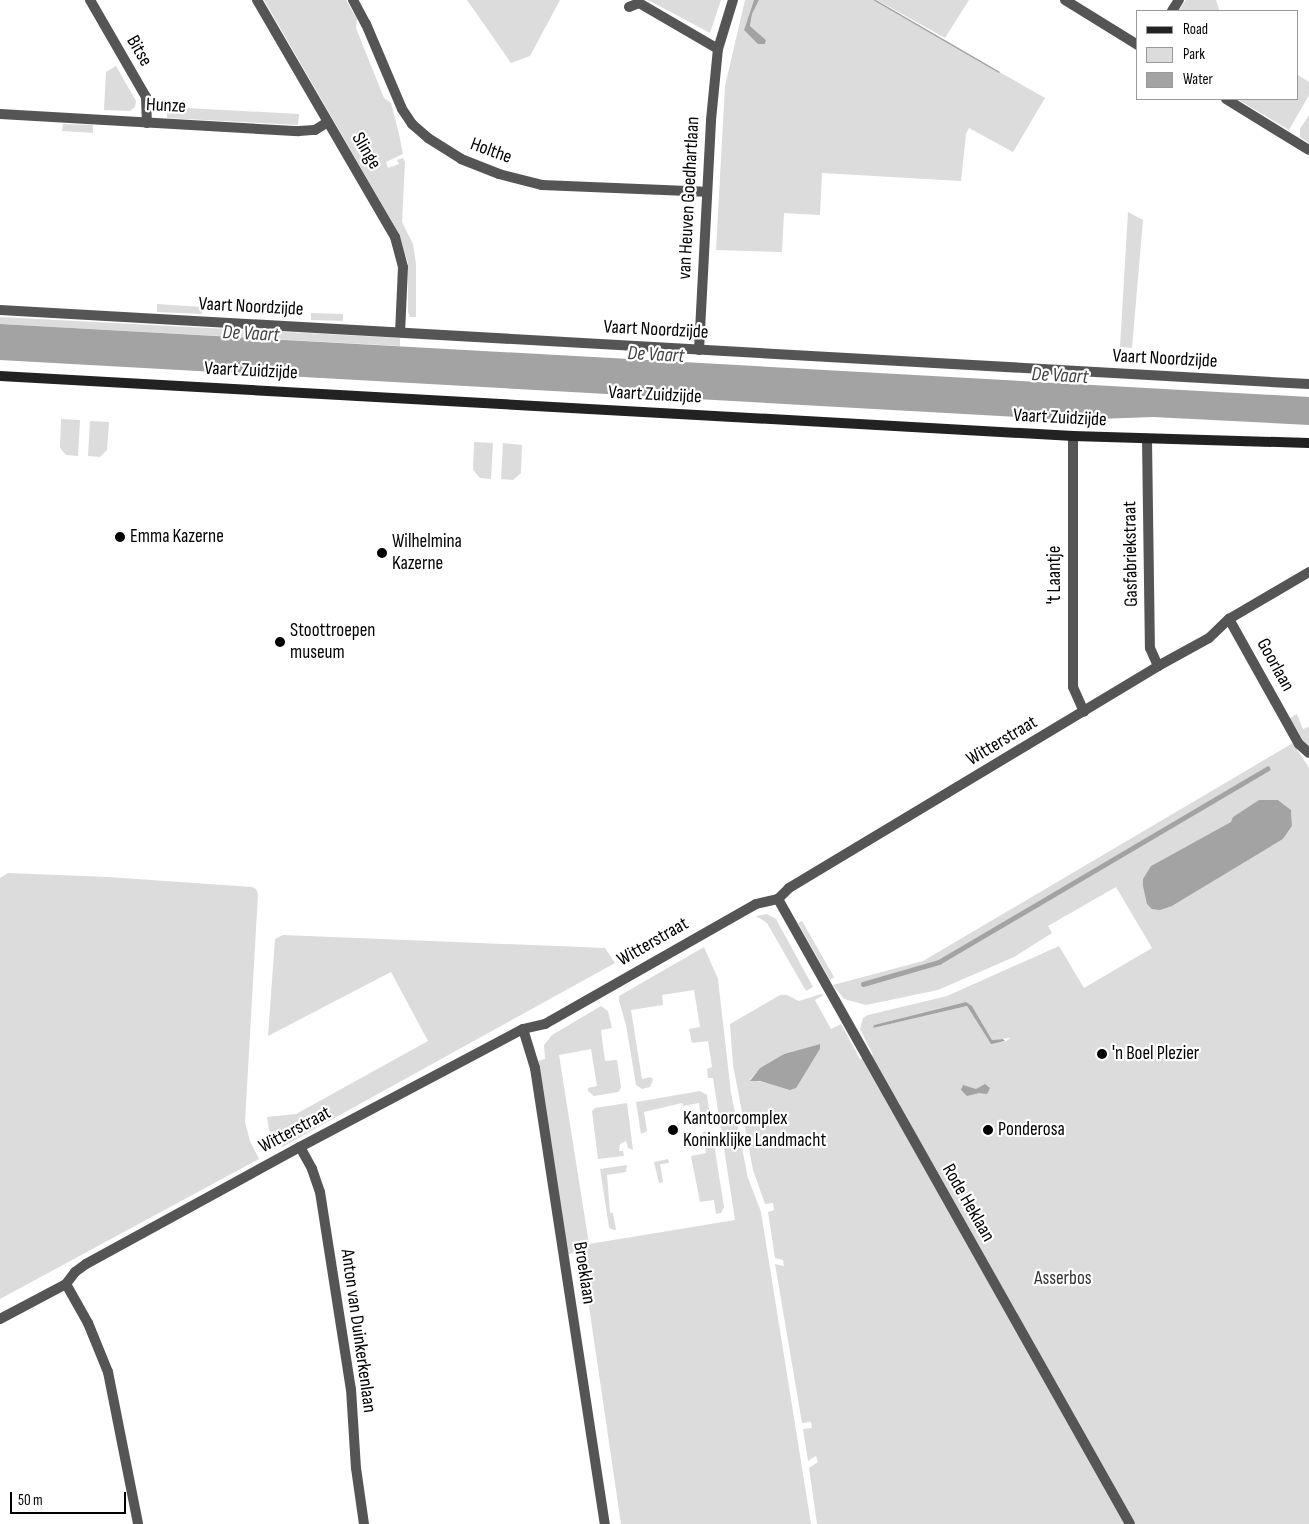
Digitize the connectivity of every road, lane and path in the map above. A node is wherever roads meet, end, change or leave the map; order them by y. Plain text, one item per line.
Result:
1 (90, 0) edge
2 (257, 0) edge
3 (353, 0) edge
4 (733, 0) edge
5 (1065, 0) edge
6 (629, 8) dead end
7 (1136, 43) edge
8 (718, 49) junction
9 (1228, 100) edge
10 (0, 114) edge
11 (147, 122) junction
12 (328, 122) junction
13 (1309, 150) edge
14 (706, 192) junction
15 (0, 310) edge
16 (400, 332) junction
17 (698, 350) junction
18 (0, 376) edge
19 (1309, 384) edge
20 (1073, 436) junction
21 (1147, 439) junction
22 (1309, 443) edge
23 (1309, 572) edge
24 (1229, 619) junction
25 (1158, 666) junction
26 (1084, 712) junction
27 (1309, 753) edge
28 (778, 899) junction
29 (523, 1029) junction
30 (300, 1147) junction
31 (66, 1284) junction
32 (0, 1319) edge
33 (138, 1524) edge
34 (364, 1524) edge
35 (605, 1524) edge
36 (1130, 1524) edge

1 - 11 street, Bitse
2 - 12 street, Slinge
3 - 14 street, Holthe
4 - 8 street, van Heuven Goedhartlaan
5 - 7 street
6 - 8 street
8 - 14 street, van Heuven Goedhartlaan
9 - 13 street
10 - 11 street, Hunze
11 - 12 street, Hunze
12 - 16 street, Slinge
14 - 17 street, van Heuven Goedhartlaan
15 - 16 street, Vaart Noordzijde
16 - 17 street, Vaart Noordzijde
17 - 19 street, Vaart Noordzijde
18 - 20 main road, Vaart Zuidzijde
20 - 21 main road, Vaart Zuidzijde
20 - 26 street, 't Laantje
21 - 22 main road, Vaart Zuidzijde
21 - 25 street, Gasfabriekstraat
23 - 24 street, Witterstraat
24 - 25 street, Witterstraat
24 - 27 street, Goorlaan
25 - 26 street, Witterstraat
26 - 28 street, Witterstraat
28 - 29 street, Witterstraat
28 - 36 street, Rode Heklaan
29 - 30 street, Witterstraat
29 - 35 street, Broeklaan
30 - 31 street, Witterstraat
30 - 34 street, Anton van Duinkerkenlaan
31 - 32 street, Witterstraat
31 - 33 street

